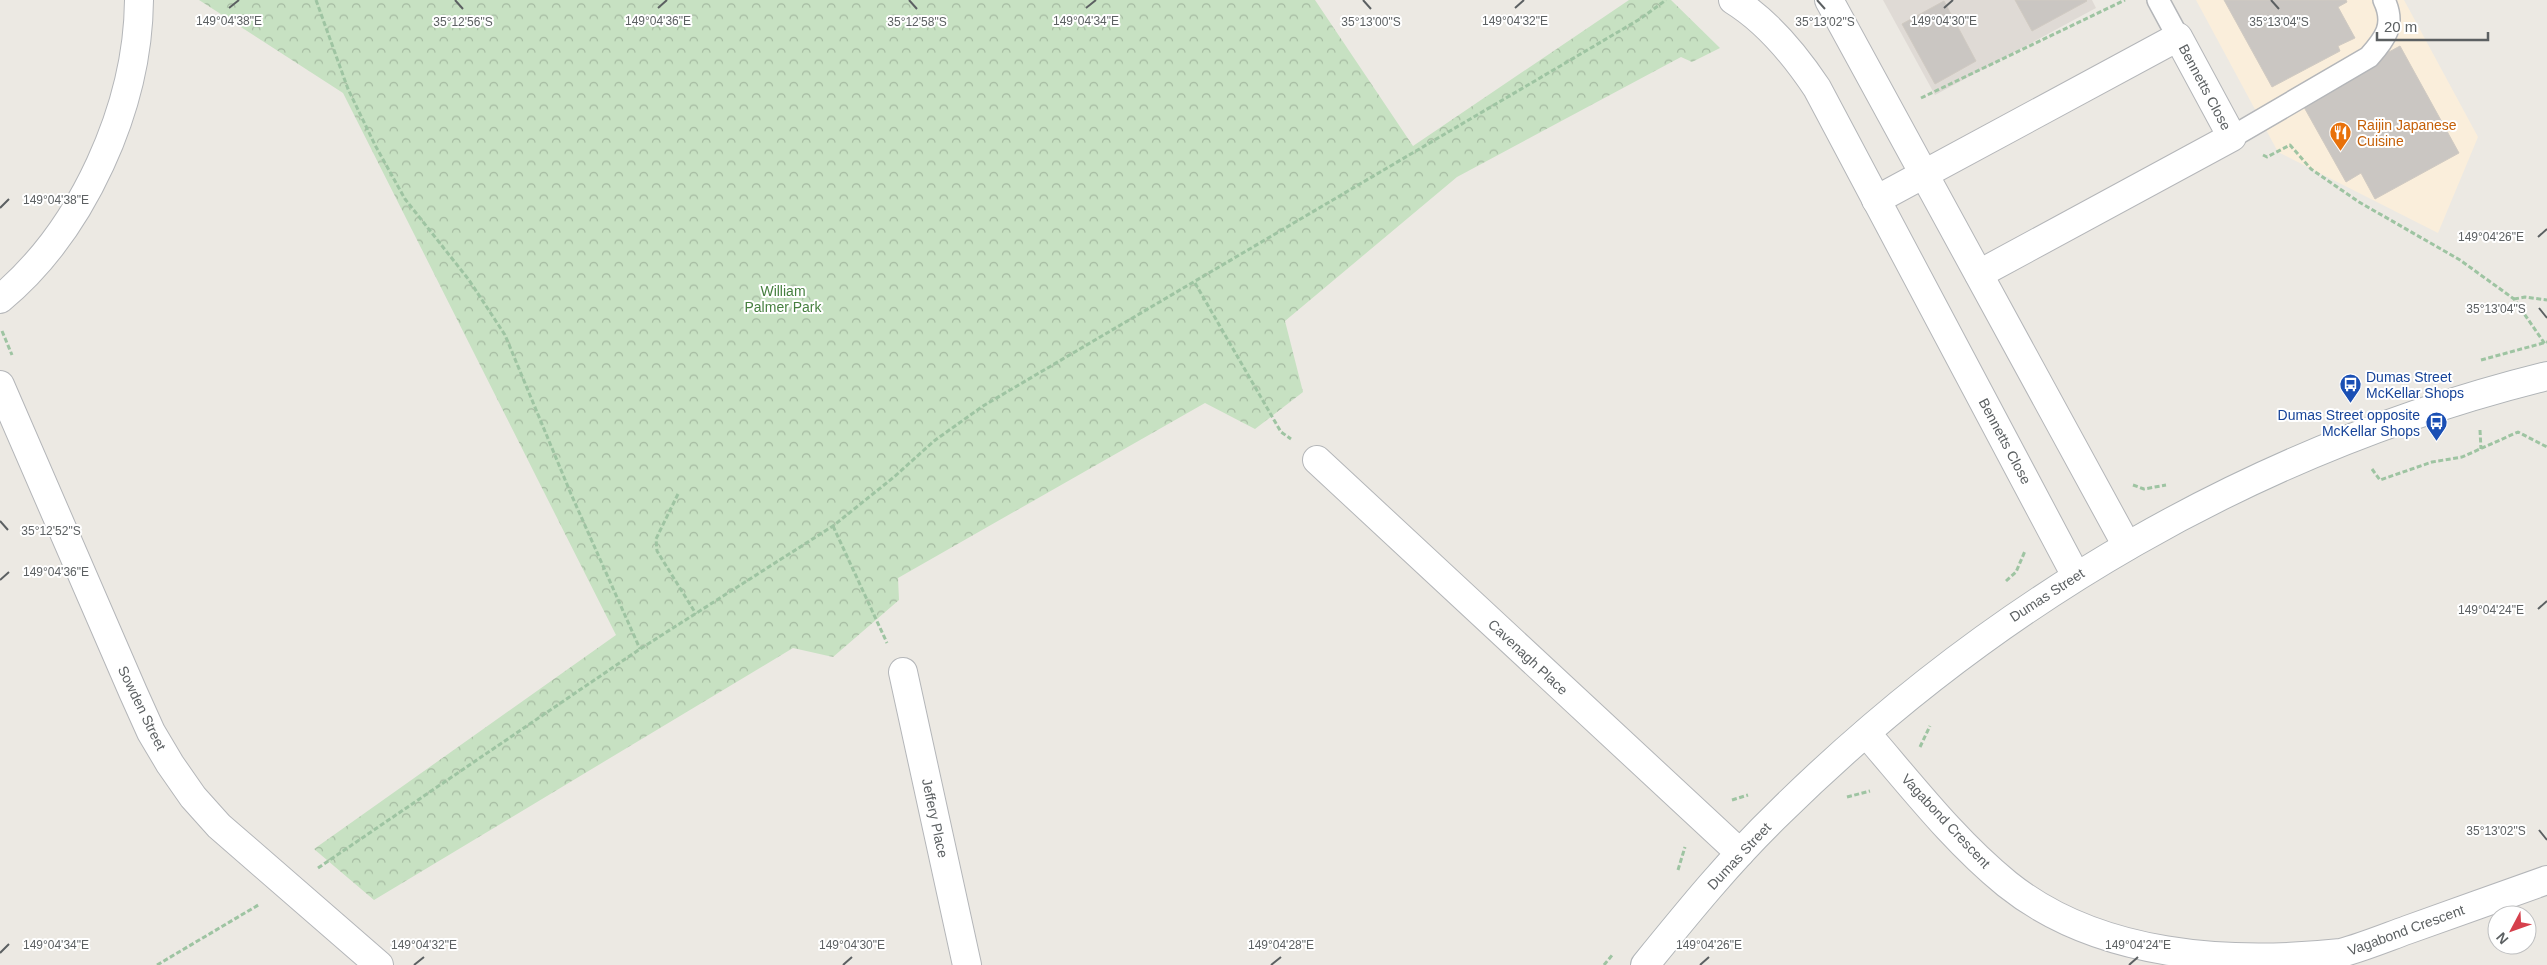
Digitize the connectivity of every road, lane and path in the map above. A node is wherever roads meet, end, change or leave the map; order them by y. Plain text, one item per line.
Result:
1 (139, 0) edge
2 (316, 0) edge
3 (1666, 0) edge
4 (1733, 0) edge
5 (1829, 0) edge
6 (2125, 0) edge
7 (2158, 0) edge
8 (2384, 0) edge
9 (2178, 37) junction
10 (1918, 99) dead end
11 (2232, 137) junction
12 (1924, 174) junction
13 (1876, 200) junction
14 (1979, 274) junction
15 (1195, 283) junction
16 (0, 299) edge
17 (2514, 299) junction
18 (2547, 300) edge
19 (0, 328) edge
20 (2547, 342) edge
21 (2547, 346) edge
22 (14, 359) dead end
23 (2481, 360) dead end
24 (2547, 376) edge
25 (0, 385) edge
26 (2489, 426) dead end
27 (2480, 430) junction
28 (2471, 432) dead end
29 (2547, 447) edge
30 (2481, 449) junction
31 (1317, 460) joint
32 (2380, 465) dead end
33 (2372, 469) junction
34 (2364, 471) dead end
35 (678, 494) dead end
36 (833, 526) junction
37 (2127, 546) junction
38 (2076, 576) junction
39 (696, 614) junction
40 (640, 649) junction
41 (903, 672) joint
42 (1932, 722) dead end
43 (1866, 733) junction
44 (1923, 755) dead end
45 (1870, 791) dead end
46 (1844, 798) dead end
47 (1740, 853) junction
48 (2547, 880) edge
49 (289, 887) junction
50 (157, 965) edge
51 (379, 965) edge
52 (967, 965) edge
53 (1645, 965) edge

1 - 16 street
2 - 40 path
3 - 15 path
4 - 13 street, Bennetts Close
5 - 12 street
6 - 10 path
7 - 9 lane
8 - 11 lane
9 - 11 street, Bennetts Close
9 - 12 street, Bennetts Close
11 - 14 street, Bennetts Close
11 - 17 path
12 - 13 street, Bennetts Close
12 - 14 street
13 - 38 street, Bennetts Close
14 - 37 street
15 - 31 path
15 - 36 path
17 - 18 path
17 - 21 path
19 - 22 path
20 - 23 path, bridge
24 - 37 street, Dumas Street
25 - 49 street, Sowden Street
26 - 27 path
27 - 28 path
27 - 30 path
29 - 30 path
30 - 33 path
31 - 47 street, Cavenagh Place
32 - 33 path
33 - 34 path
35 - 39 path
36 - 39 path
36 - 41 path
37 - 38 street, Dumas Street
38 - 43 street, Dumas Street
39 - 40 path
40 - 49 path
41 - 52 street, Jeffery Place
42 - 44 path
43 - 47 street, Dumas Street
43 - 48 street, Vagabond Crescent
45 - 46 path
47 - 53 street, Dumas Street
49 - 50 path
49 - 51 street, Sowden Street

